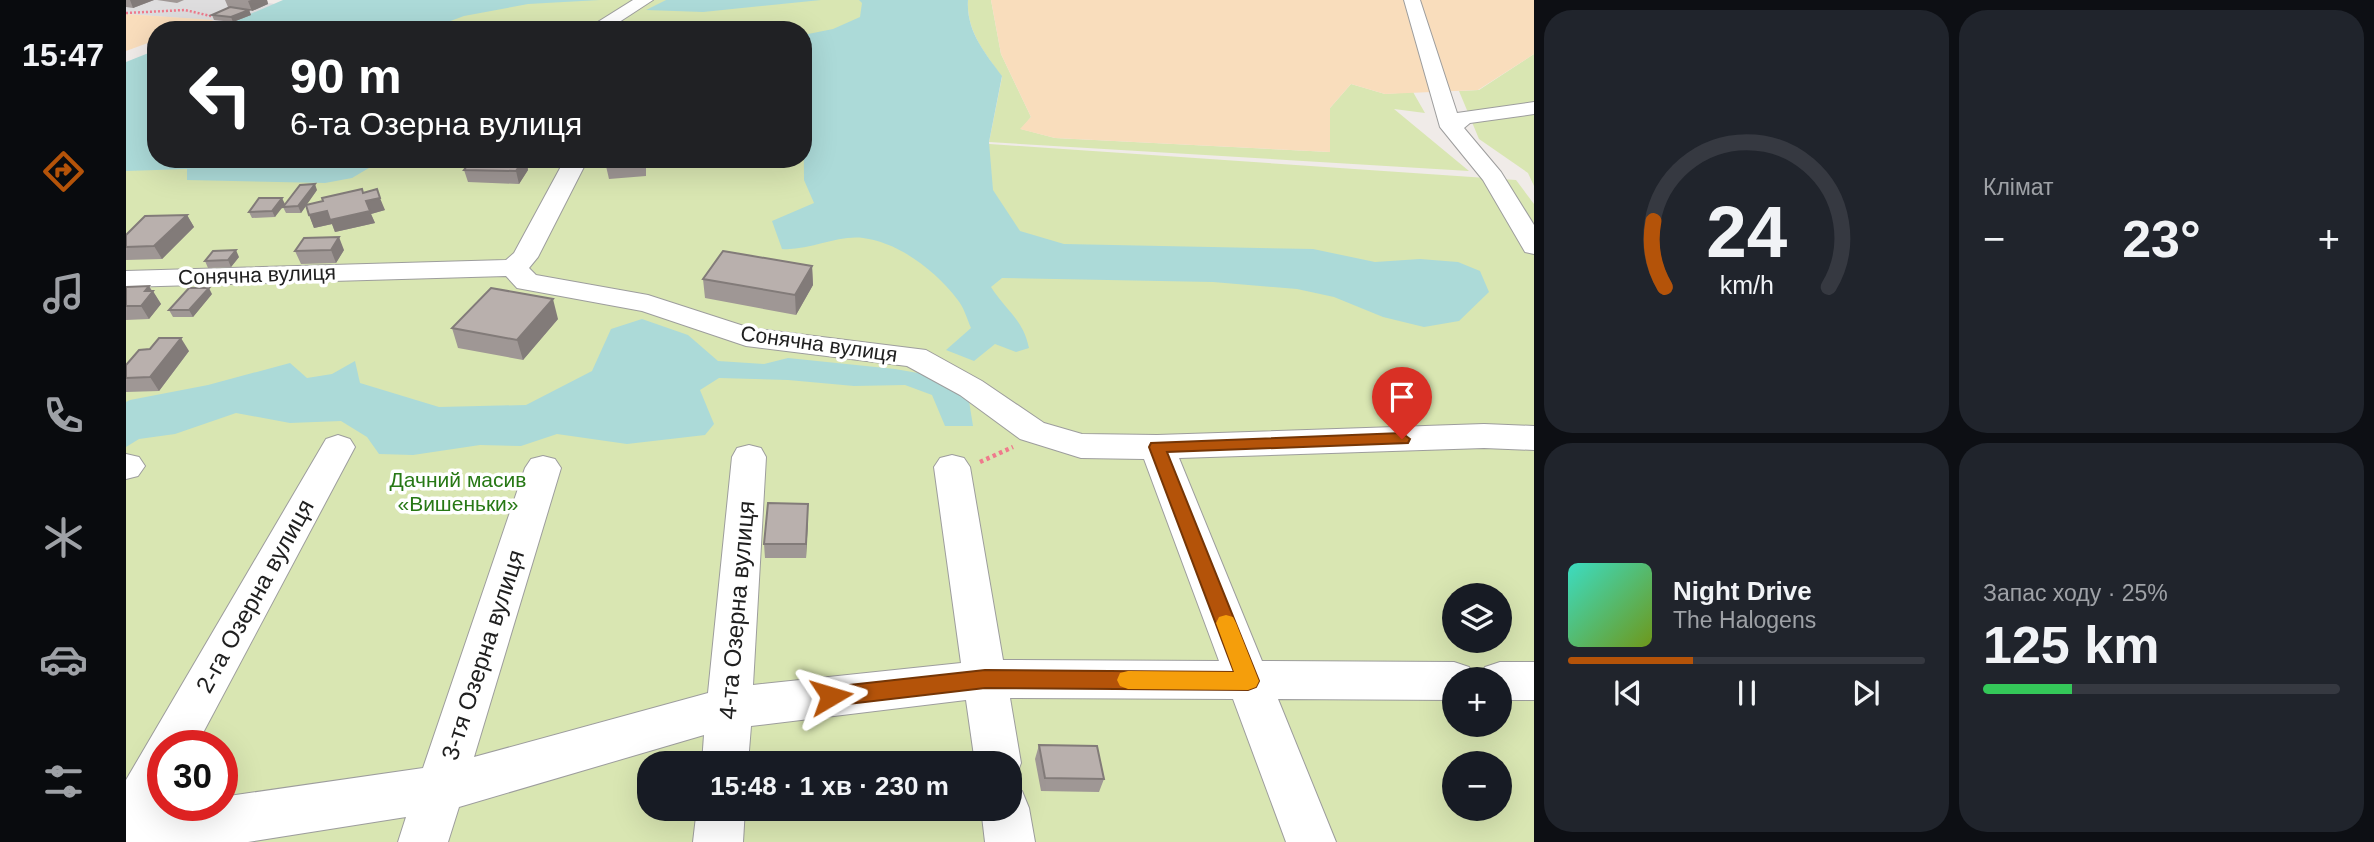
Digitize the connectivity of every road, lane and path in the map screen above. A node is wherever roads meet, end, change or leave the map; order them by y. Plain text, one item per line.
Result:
1 (645, 0) edge
2 (1412, 0) edge
3 (126, 13) edge
4 (219, 18) edge
5 (609, 21) edge
6 (1534, 108) edge
7 (1451, 127) junction
8 (572, 168) edge
9 (1534, 246) edge
10 (513, 268) junction
11 (126, 279) edge
12 (1032, 431) junction
13 (1534, 438) edge
14 (338, 447) dead end
15 (1157, 447) junction
16 (749, 457) dead end
17 (952, 467) joint
18 (543, 468) dead end
19 (985, 679) junction
20 (1248, 681) junction
21 (1442, 681) edge
22 (1512, 681) edge
23 (1534, 681) edge
24 (729, 708) junction
25 (180, 730) edge
26 (726, 751) edge
27 (996, 751) edge
28 (147, 789) edge
29 (440, 789) junction
30 (720, 821) edge
31 (1007, 821) edge
32 (126, 826) edge
33 (126, 836) edge
34 (423, 842) edge
35 (718, 842) edge
36 (1010, 842) edge
37 (1311, 842) edge

1 - 5 street
2 - 7 street
3 - 4 path
6 - 7 street
7 - 9 street
8 - 10 street
10 - 11 street, Сонячна вулиця
10 - 12 street, Сонячна вулиця
12 - 15 street, Сонячна вулиця
12 - 17 path
13 - 15 street, Сонячна вулиця
14 - 25 street, 2-га Озерна вулиця
15 - 20 street
16 - 24 street, 4-та Озерна вулиця
17 - 19 street
18 - 29 street, 3-тя Озерна вулиця
19 - 20 street
19 - 24 street
19 - 27 street
20 - 21 street
20 - 37 street
22 - 23 street
24 - 26 street, 4-та Озерна вулиця
24 - 29 street
28 - 32 street
29 - 33 street
29 - 34 street, 3-тя Озерна вулиця
30 - 35 street
31 - 36 street

